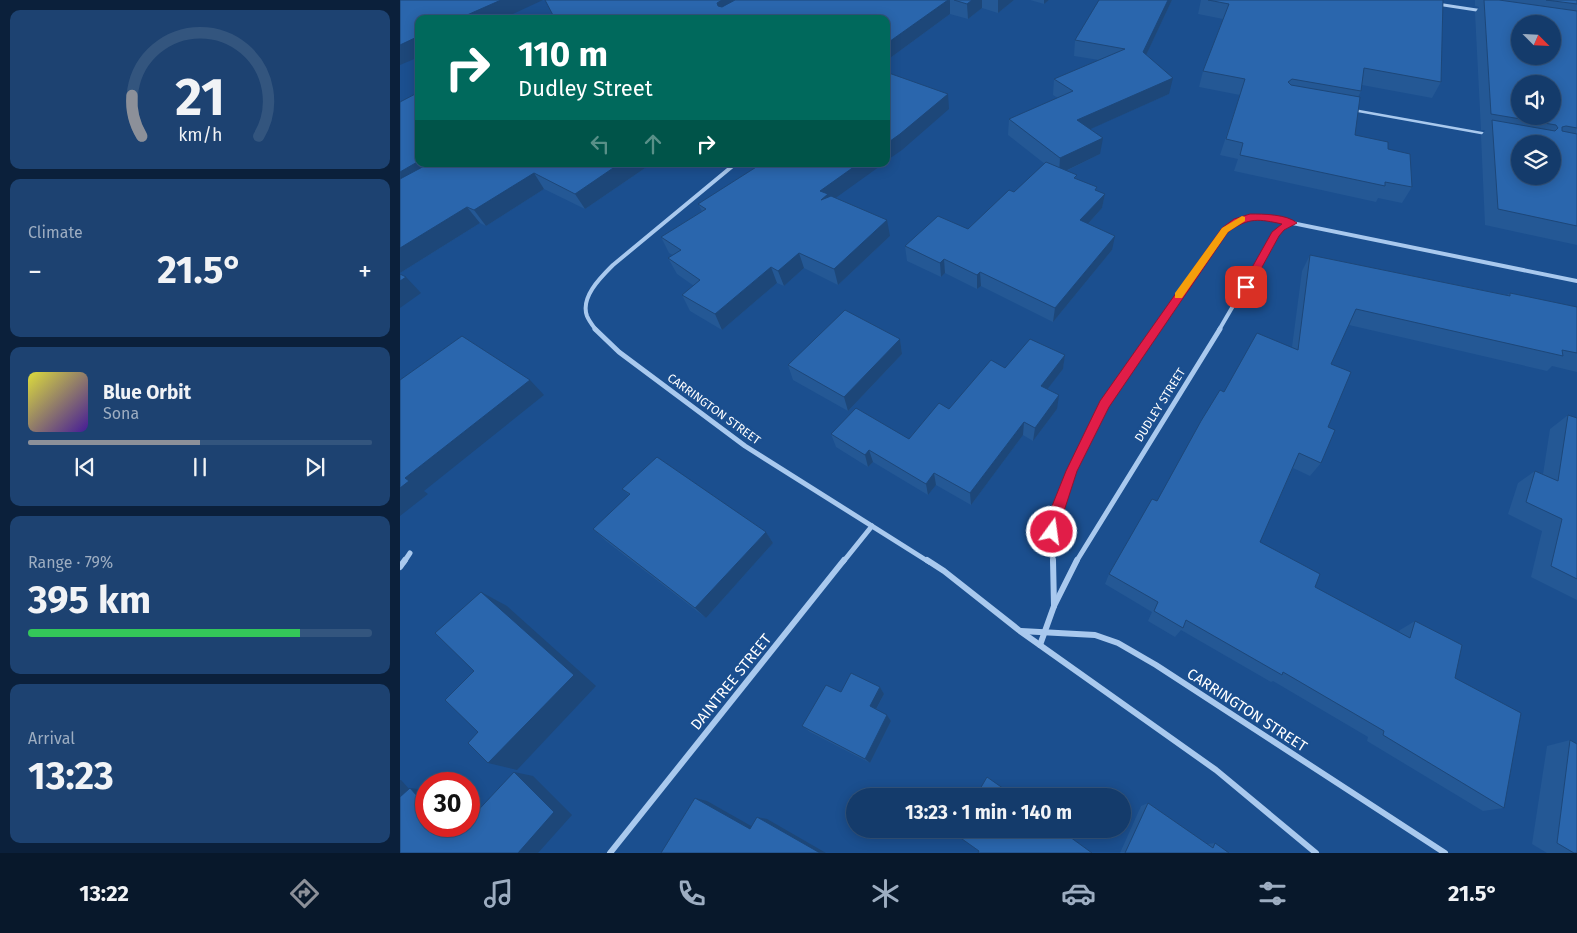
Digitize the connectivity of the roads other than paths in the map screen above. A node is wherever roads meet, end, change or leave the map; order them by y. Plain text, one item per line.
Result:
1 (1431, 3) edge
2 (1489, 12) edge
3 (1352, 110) edge
4 (1495, 135) edge
5 (731, 167) edge
6 (1292, 223) junction
7 (1577, 281) edge
8 (872, 526) junction
9 (410, 553) dead end
10 (400, 567) edge
11 (1054, 606) junction
12 (1020, 631) junction
13 (1044, 632) junction
14 (1040, 645) junction
15 (610, 853) edge
16 (1316, 853) edge
17 (1445, 853) edge

1 - 2 street
3 - 4 lane
5 - 8 street, CARRINGTON STREET
6 - 7 street, DUDLEY STREET
6 - 11 street, DUDLEY STREET
6 - 11 street, DUDLEY STREET
8 - 12 street, CARRINGTON STREET
8 - 15 street, DAINTREE STREET
9 - 10 street
11 - 13 street, DUDLEY STREET
12 - 13 street, CARRINGTON STREET
12 - 14 street, CARRINGTON STREET
13 - 14 street, DUDLEY STREET
13 - 17 street, CARRINGTON STREET
14 - 16 street, CARRINGTON STREET

